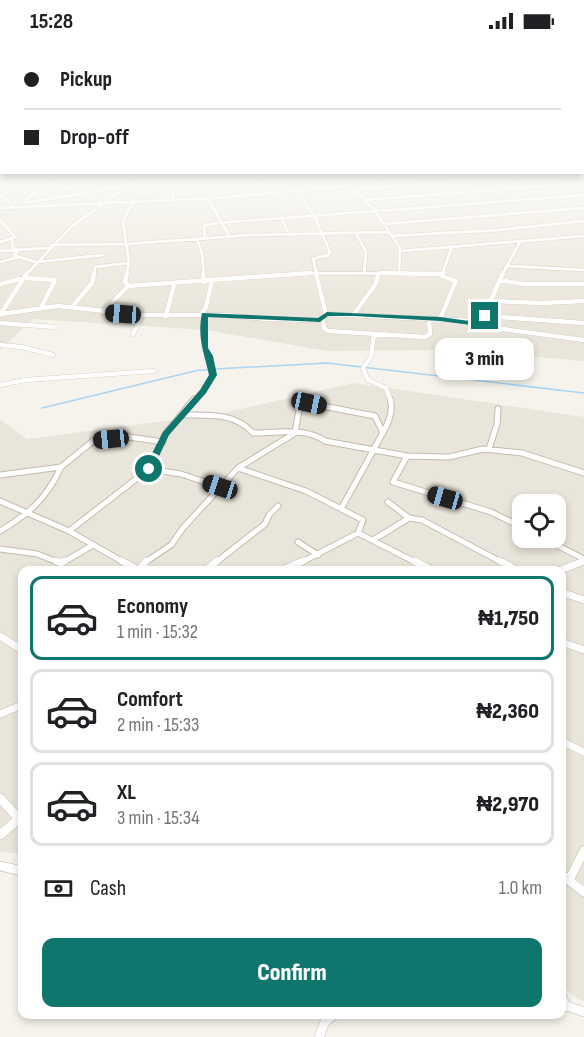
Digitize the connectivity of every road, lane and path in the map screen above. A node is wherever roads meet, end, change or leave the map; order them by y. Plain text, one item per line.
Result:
1 (1, 222) edge
2 (74, 222) edge
3 (123, 222) edge
4 (230, 222) edge
5 (283, 222) edge
6 (317, 222) edge
7 (403, 222) edge
8 (566, 222) edge
9 (223, 223) junction
10 (383, 224) joint
11 (388, 232) junction
12 (356, 233) junction
13 (322, 234) junction
14 (288, 236) junction
15 (392, 236) junction
16 (15, 237) junction
17 (230, 237) junction
18 (584, 237) edge
19 (197, 239) junction
20 (205, 239) junction
21 (0, 242) edge
22 (520, 242) junction
23 (127, 244) junction
24 (49, 246) junction
25 (452, 246) junction
26 (14, 248) junction
27 (0, 251) edge
28 (400, 251) junction
29 (103, 255) dead end
30 (19, 257) junction
31 (0, 262) edge
32 (36, 262) junction
33 (129, 263) junction
34 (507, 266) junction
35 (584, 270) edge
36 (316, 273) junction
37 (379, 273) junction
38 (399, 273) junction
39 (364, 274) junction
40 (442, 274) junction
41 (24, 278) junction
42 (499, 280) junction
43 (212, 281) junction
44 (204, 282) junction
45 (0, 284) edge
46 (584, 284) edge
47 (174, 285) junction
48 (128, 286) junction
49 (0, 300) edge
50 (9, 300) junction
51 (492, 301) junction
52 (584, 301) edge
53 (72, 307) junction
54 (41, 308) junction
55 (103, 312) junction
56 (354, 314) junction
57 (0, 315) edge
58 (142, 315) junction
59 (202, 315) junction
60 (166, 316) junction
61 (485, 316) junction
62 (325, 317) junction
63 (429, 318) junction
64 (440, 319) junction
65 (0, 323) edge
66 (584, 323) edge
67 (479, 324) junction
68 (55, 327) dead end
69 (133, 334) dead end
70 (374, 334) junction
71 (584, 340) edge
72 (0, 345) edge
73 (53, 355) dead end
74 (154, 371) dead end
75 (0, 385) edge
76 (498, 409) dead end
77 (182, 415) junction
78 (295, 433) junction
79 (383, 433) junction
80 (163, 442) junction
81 (489, 449) junction
82 (373, 450) junction
83 (407, 456) junction
84 (61, 467) junction
85 (237, 468) junction
86 (149, 469) junction
87 (584, 473) edge
88 (0, 475) edge
89 (220, 487) junction
90 (0, 501) edge
91 (388, 502) dead end
92 (278, 506) dead end
93 (341, 509) junction
94 (28, 514) junction
95 (409, 518) junction
96 (512, 522) edge
97 (0, 531) edge
98 (69, 531) junction
99 (358, 533) junction
100 (374, 540) junction
101 (298, 542) dead end
102 (93, 545) junction
103 (562, 548) edge
104 (0, 549) edge
105 (318, 555) junction
106 (584, 560) edge
107 (131, 566) edge
108 (141, 566) edge
109 (211, 566) edge
110 (292, 566) edge
111 (424, 566) edge
112 (509, 566) edge
113 (566, 568) edge
114 (566, 594) edge
115 (584, 600) edge
116 (0, 636) edge
117 (566, 644) edge
118 (18, 647) edge
119 (584, 650) edge
120 (18, 707) edge
121 (0, 714) edge
122 (566, 743) edge
123 (584, 752) edge
124 (0, 798) edge
125 (18, 814) edge
126 (18, 820) edge
127 (0, 835) edge
128 (584, 851) edge
129 (0, 866) edge
130 (18, 870) edge
131 (566, 876) edge
132 (566, 878) edge
133 (584, 892) edge
134 (566, 1007) edge
135 (583, 1013) edge
136 (328, 1019) edge
137 (319, 1037) edge

1 - 16 street
2 - 24 street
3 - 23 street
4 - 9 street
5 - 14 street
6 - 13 street
7 - 10 street
8 - 15 street
9 - 17 street
9 - 20 street
10 - 11 street
11 - 12 street
11 - 15 street
12 - 13 street
12 - 39 street
13 - 14 street
13 - 36 street
14 - 17 street
15 - 28 street
16 - 21 street
16 - 26 street
17 - 20 street
18 - 22 street
19 - 20 street
19 - 23 street
19 - 44 street
22 - 25 street
22 - 34 street
23 - 24 street
23 - 33 street
24 - 26 street
24 - 32 street
25 - 28 street
25 - 40 street
26 - 27 street
26 - 30 street
28 - 38 street
29 - 32 street
30 - 31 street
30 - 32 street
32 - 41 street
33 - 48 street
33 - 53 street
34 - 35 street
34 - 42 street
36 - 39 street
36 - 43 street
36 - 62 street
37 - 38 street
37 - 39 street
37 - 56 street
38 - 40 street
40 - 64 street
41 - 45 street
41 - 50 street
41 - 54 street
42 - 46 street
42 - 51 street
43 - 44 street
43 - 59 street
44 - 47 street
47 - 48 street
47 - 60 street
48 - 55 street
49 - 50 street
50 - 57 street
51 - 52 street
51 - 61 street
53 - 54 street
53 - 55 street
54 - 57 street
55 - 58 street
56 - 62 street
56 - 63 street
58 - 60 street
58 - 69 street
59 - 60 street
59 - 62 street
59 - 77 street
61 - 66 street
61 - 67 street
62 - 70 street
63 - 64 street
63 - 70 street
64 - 67 street
65 - 68 street
67 - 71 street
70 - 79 street
72 - 73 street
74 - 75 street
76 - 81 street
77 - 78 street
77 - 80 street
78 - 79 street
78 - 82 street
78 - 85 street
79 - 82 street
80 - 84 street
80 - 86 street
81 - 83 street
81 - 87 street
82 - 83 street
82 - 93 street
83 - 96 street
84 - 88 street
84 - 94 street
85 - 89 street
85 - 93 street
86 - 89 street
86 - 98 street
89 - 108 street
90 - 94 street
91 - 95 street
92 - 109 street
93 - 99 street
94 - 97 street
94 - 98 street
95 - 100 street
95 - 112 street
98 - 102 street
99 - 100 street
99 - 105 street
100 - 111 street
101 - 105 street
102 - 104 street
102 - 107 street
103 - 106 street
105 - 110 street
106 - 113 street
114 - 115 street
116 - 118 street
117 - 119 street
120 - 121 street
122 - 123 street
124 - 125 street
126 - 127 street
128 - 131 street
129 - 130 street
132 - 133 street
134 - 135 street
136 - 137 street

